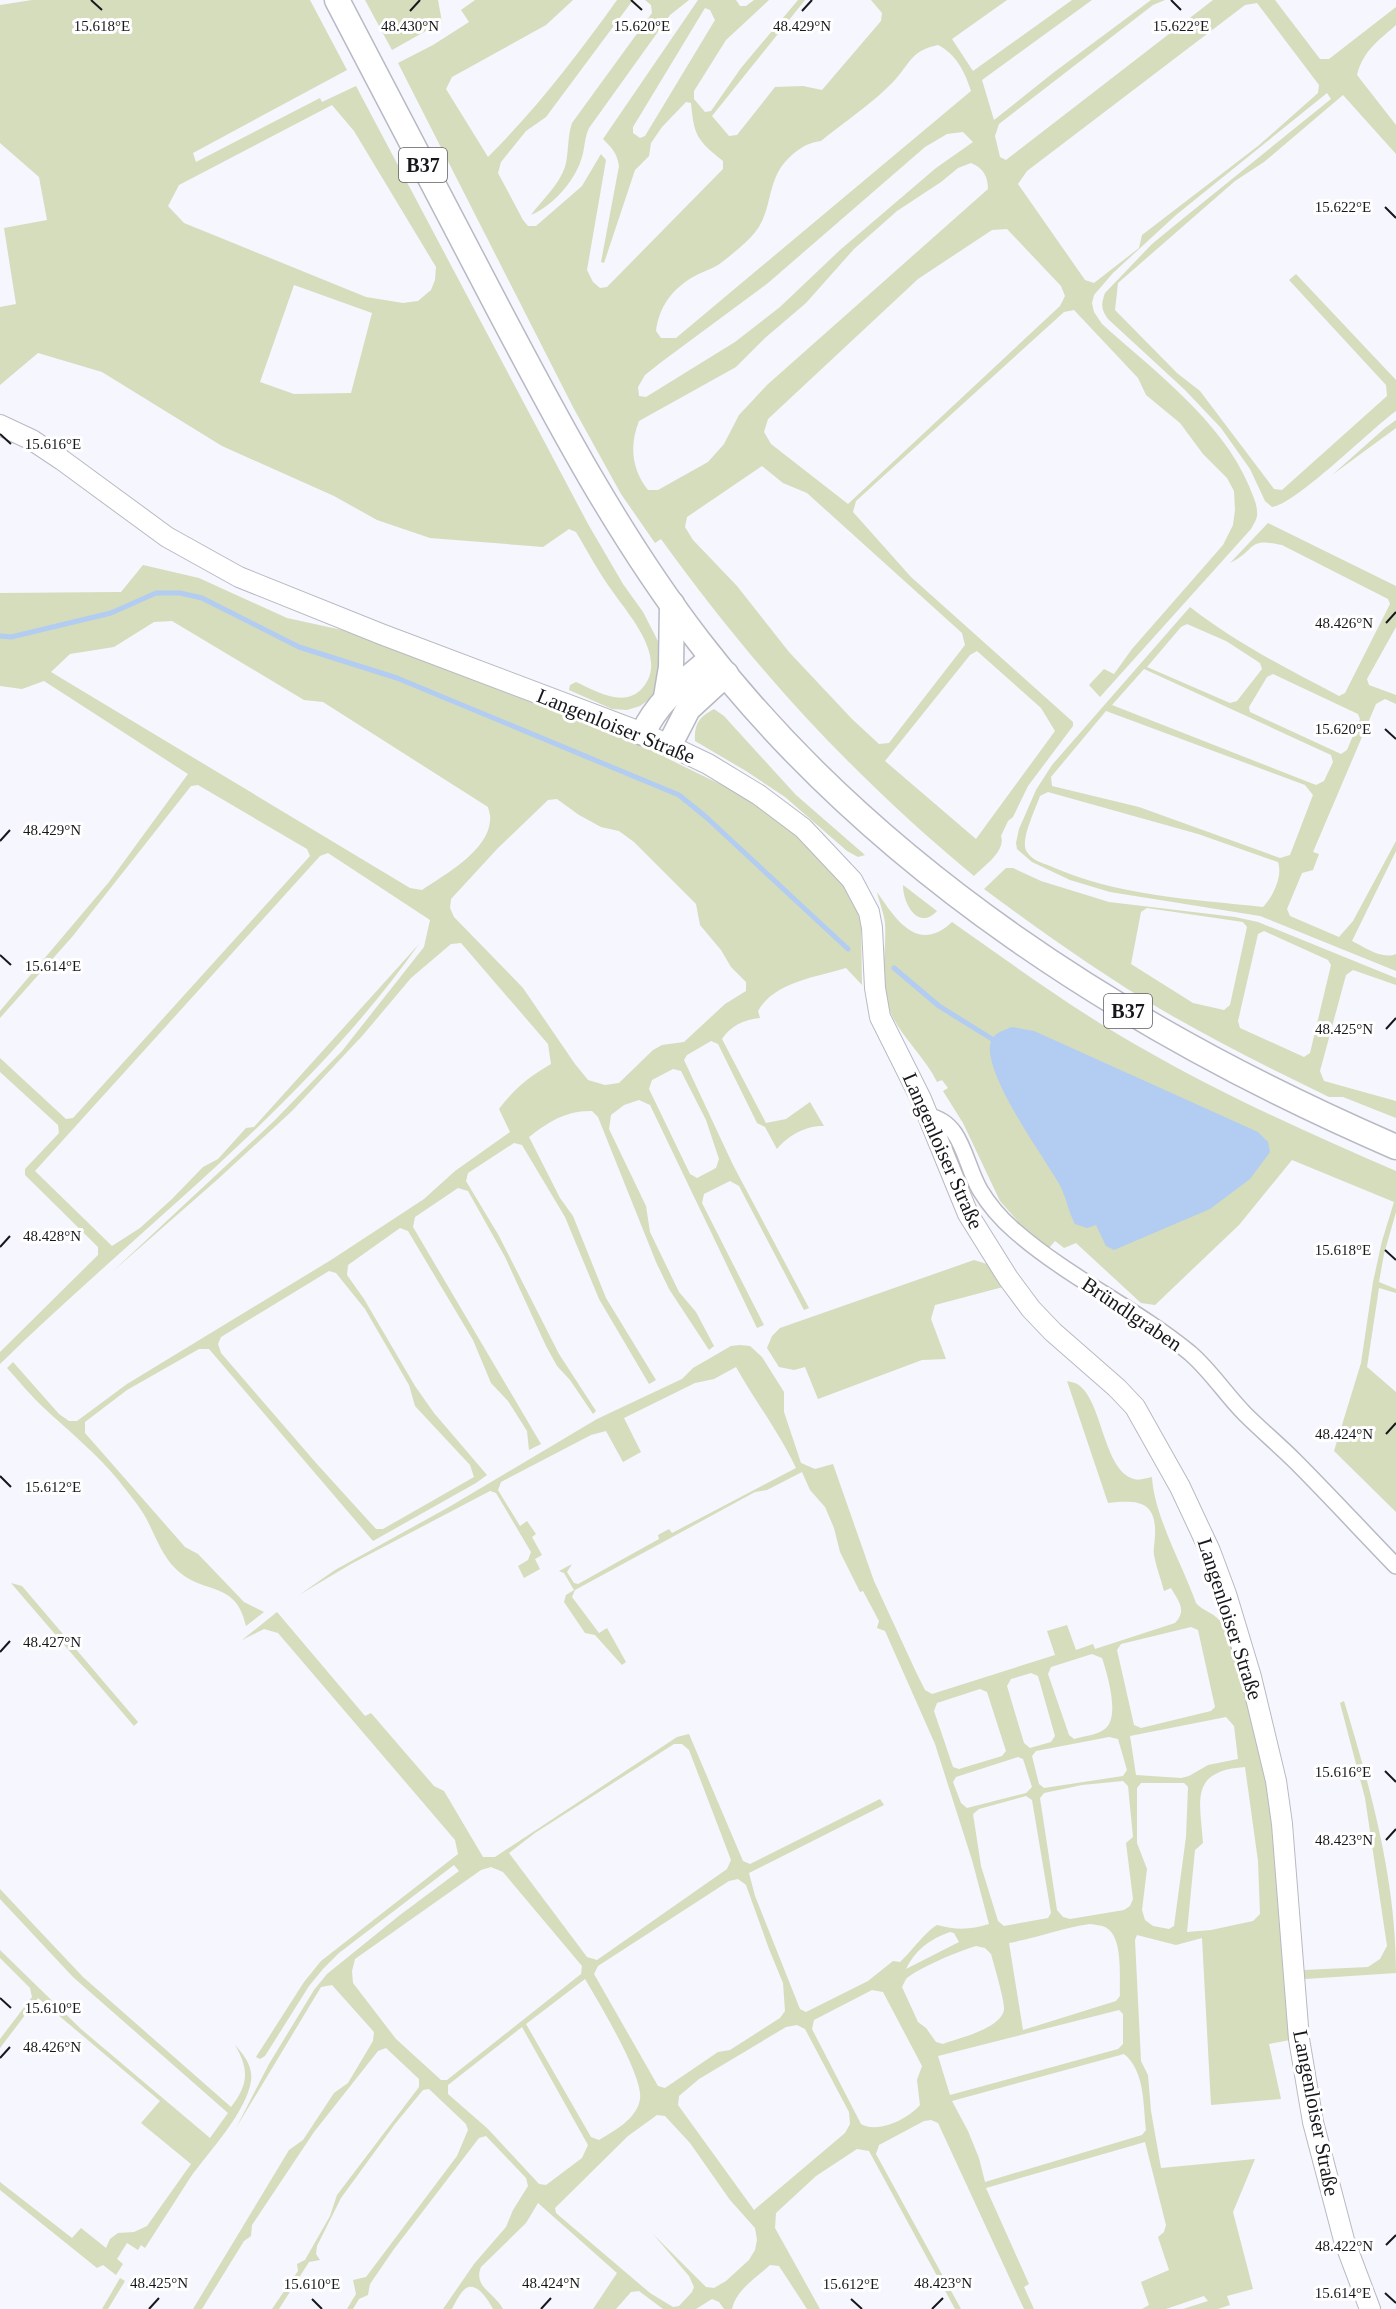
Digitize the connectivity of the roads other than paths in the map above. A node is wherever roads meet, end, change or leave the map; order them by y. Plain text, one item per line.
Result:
1 (337, 0) edge
2 (0, 425) edge
3 (672, 604) junction
4 (719, 666) junction
5 (666, 697) junction
6 (643, 732) junction
7 (670, 744) junction
8 (928, 1116) junction
9 (1396, 1147) edge
10 (1396, 1566) edge
11 (1370, 2309) edge

1 - 3 main road, B37
2 - 6 street, Langenloiser Straße
3 - 4 main road, B37
3 - 5 main road
4 - 5 main road
4 - 7 main road
4 - 9 main road, B37
5 - 6 main road
6 - 7 street, Langenloiser Straße
7 - 8 street, Langenloiser Straße
8 - 10 street, Bründlgraben
8 - 11 street, Langenloiser Straße

